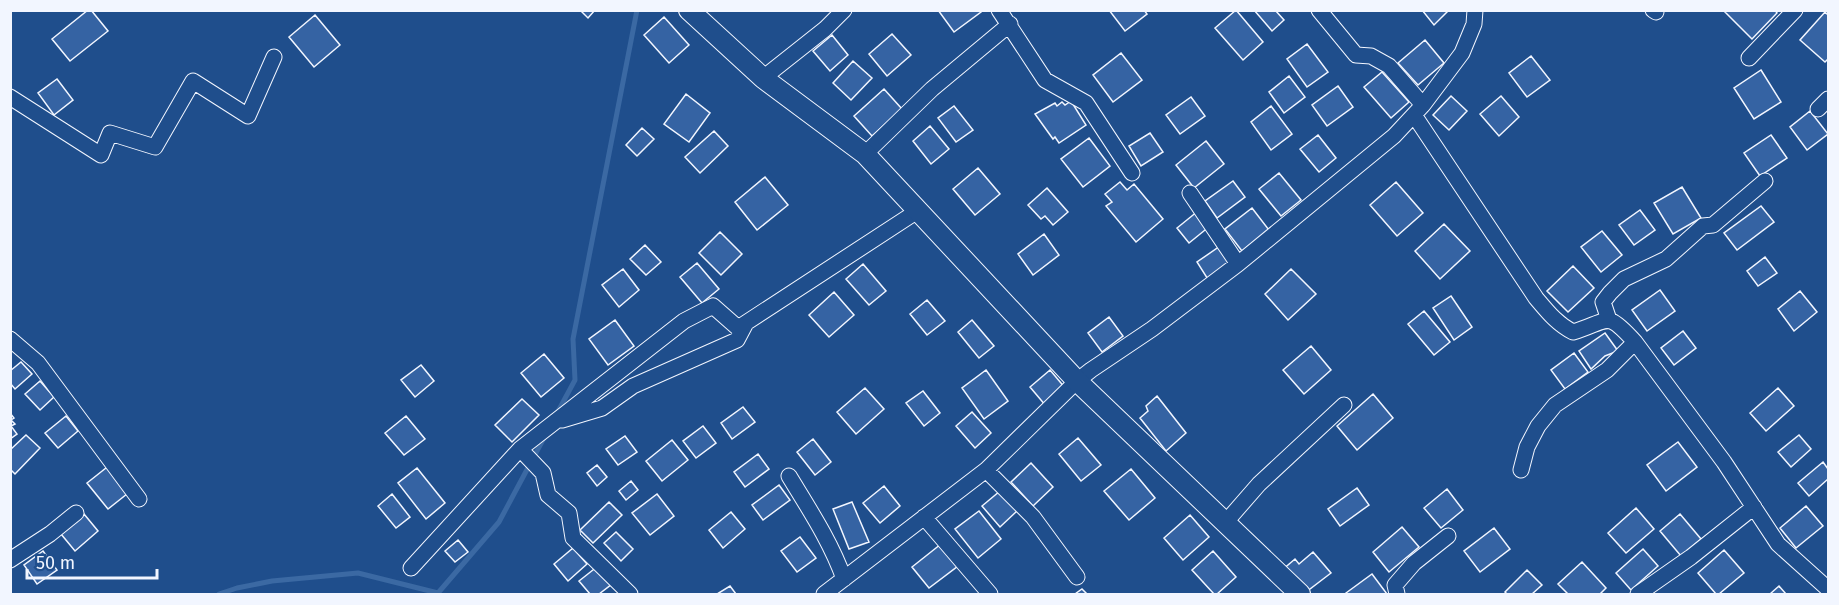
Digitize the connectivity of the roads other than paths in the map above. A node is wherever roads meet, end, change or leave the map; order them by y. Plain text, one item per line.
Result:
1 (689, 10) edge
2 (844, 10) edge
3 (999, 10) edge
4 (1319, 10) edge
5 (1474, 10) edge
6 (1795, 10) edge
7 (1010, 24) junction
8 (274, 57) dead end
9 (1749, 58) dead end
10 (763, 78) junction
11 (10, 97) edge
12 (1419, 110) junction
13 (865, 154) junction
14 (1132, 173) dead end
15 (1765, 181) dead end
16 (1190, 193) dead end
17 (919, 210) junction
18 (1238, 264) junction
19 (1609, 320) junction
20 (746, 323) junction
21 (10, 339) edge
22 (1635, 342) junction
23 (1077, 381) junction
24 (1344, 405) dead end
25 (552, 423) junction
26 (520, 449) junction
27 (986, 470) junction
28 (1521, 470) dead end
29 (789, 476) dead end
30 (139, 499) dead end
31 (1754, 507) junction
32 (76, 513) dead end
33 (924, 517) junction
34 (1225, 523) junction
35 (1448, 536) dead end
36 (10, 560) edge
37 (411, 568) dead end
38 (1077, 577) dead end
39 (844, 579) junction
40 (1828, 589) edge
41 (630, 594) edge
42 (824, 594) edge
43 (990, 594) edge
44 (1300, 594) edge
45 (1397, 594) edge
46 (1638, 594) edge

1 - 10 street
2 - 10 street
3 - 7 street
4 - 12 street
5 - 12 street
6 - 9 street
7 - 13 street
7 - 14 street
8 - 11 street
10 - 13 street
12 - 18 street
12 - 19 street
13 - 17 street
15 - 19 street
16 - 18 street
17 - 20 street
17 - 23 street
18 - 23 street
19 - 22 street
20 - 25 street
20 - 25 street
21 - 30 street
22 - 28 street
22 - 31 street
23 - 27 street
23 - 34 street
24 - 34 street
25 - 26 street
26 - 37 street
26 - 41 street
27 - 33 street
27 - 38 street
29 - 39 street
31 - 40 street
31 - 46 street
32 - 36 street
33 - 39 street
33 - 43 street
34 - 44 street
35 - 45 street
39 - 42 street

